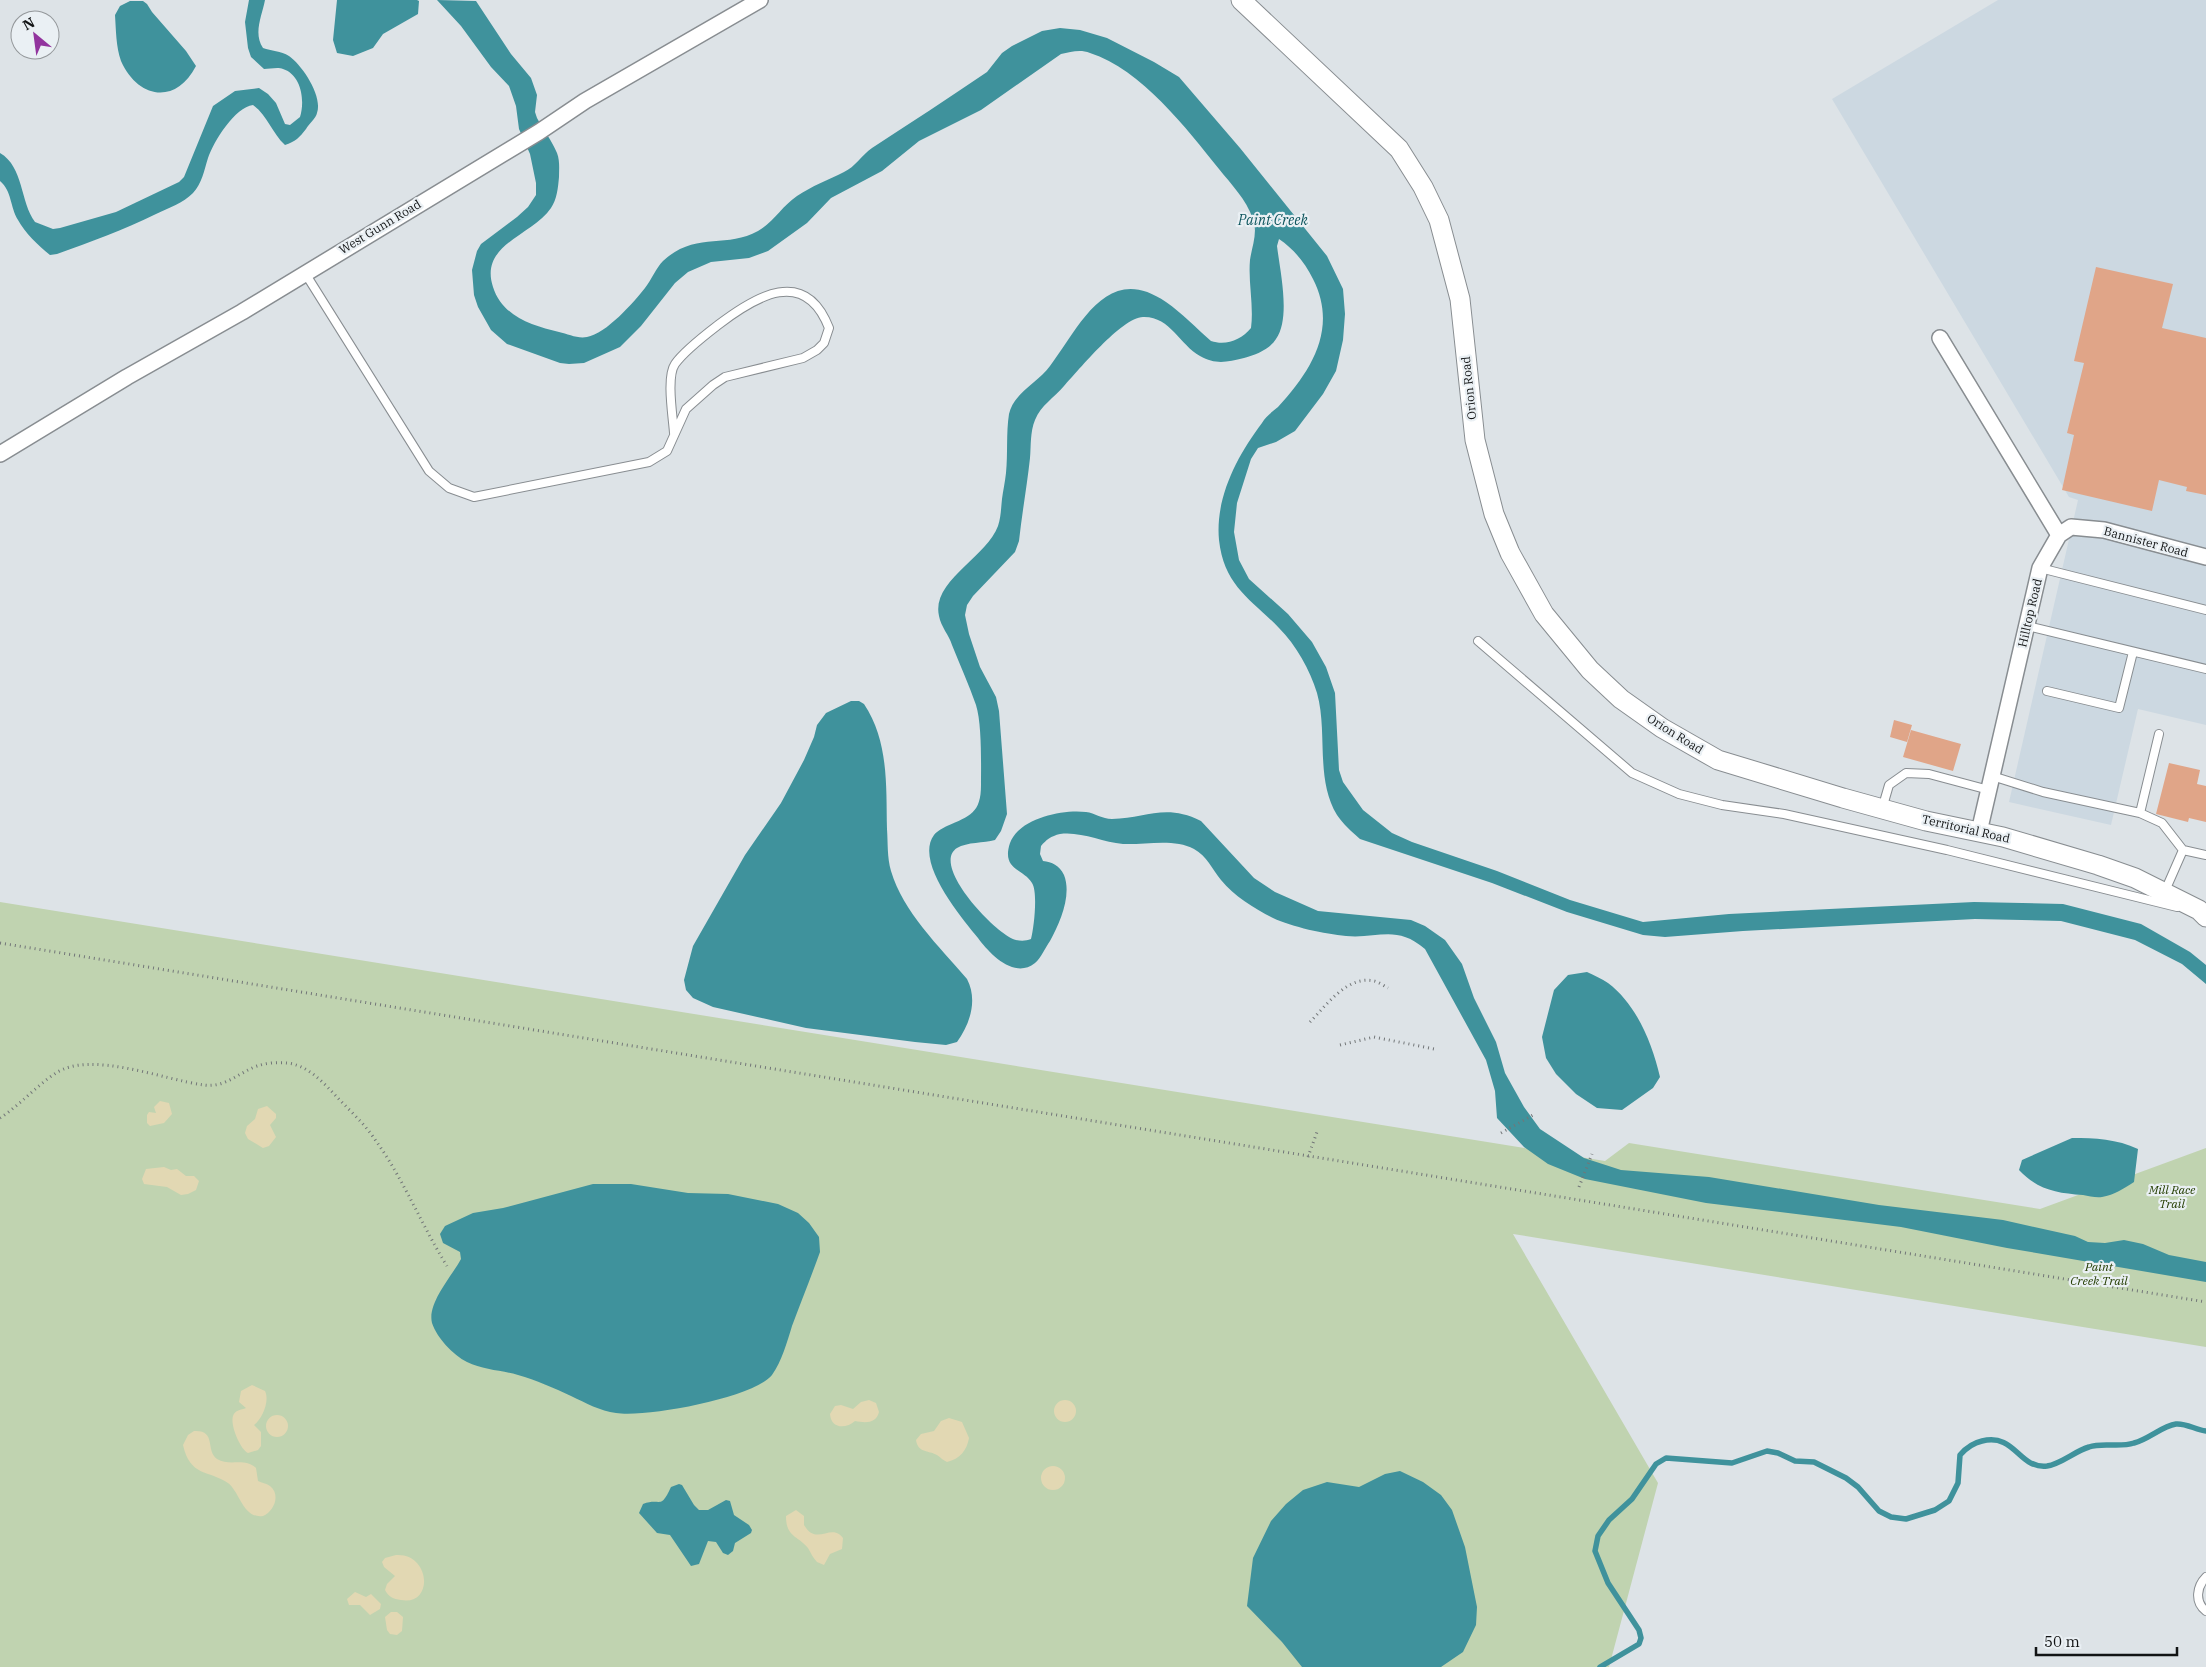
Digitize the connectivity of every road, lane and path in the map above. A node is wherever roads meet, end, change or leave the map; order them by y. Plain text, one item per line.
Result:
1 (760, 0) edge
2 (1241, 0) edge
3 (305, 273) junction
4 (1940, 338) dead end
5 (674, 433) junction
6 (0, 454) edge
7 (2059, 535) junction
8 (2206, 557) edge
9 (2040, 568) junction
10 (2206, 610) edge
11 (2027, 626) junction
12 (1478, 640) dead end
13 (2133, 652) junction
14 (2206, 669) edge
15 (2047, 691) dead end
16 (2160, 734) dead end
17 (1718, 760) joint
18 (1991, 783) junction
19 (1882, 809) junction
20 (2140, 813) junction
21 (1979, 832) junction
22 (2183, 850) junction
23 (2206, 855) edge
24 (2164, 893) junction
25 (2202, 913) edge
26 (0, 943) edge
27 (1388, 988) dead end
28 (1310, 1022) dead end
29 (1340, 1046) dead end
30 (1434, 1049) dead end
31 (1533, 1115) dead end
32 (0, 1118) edge
33 (1316, 1132) dead end
34 (1501, 1133) dead end
35 (1592, 1154) dead end
36 (1308, 1157) junction
37 (1579, 1187) dead end
38 (447, 1266) dead end
39 (2206, 1302) edge
40 (2206, 1576) edge
41 (2206, 1611) edge

1 - 3 street, West Gunn Road
2 - 17 street, Orion Road
3 - 5 lane
3 - 6 street, West Gunn Road
4 - 7 street
5 - 5 lane
7 - 8 street, Bannister Road
7 - 9 street, Hilltop Road
9 - 10 lane
9 - 11 street, Hilltop Road
11 - 13 lane
11 - 18 street, Hilltop Road
12 - 25 lane
13 - 14 lane
13 - 15 lane
16 - 20 lane
17 - 19 street, Territorial Road
18 - 19 lane
18 - 20 lane
18 - 21 street, Hilltop Road
19 - 21 street, Territorial Road
20 - 22 lane
21 - 24 street, Territorial Road
22 - 23 lane
22 - 24 lane
24 - 25 street, Territorial Road
26 - 36 path
27 - 28 path
29 - 30 path
31 - 34 path
32 - 38 path
33 - 36 path
35 - 37 path
36 - 39 path
40 - 41 lane

